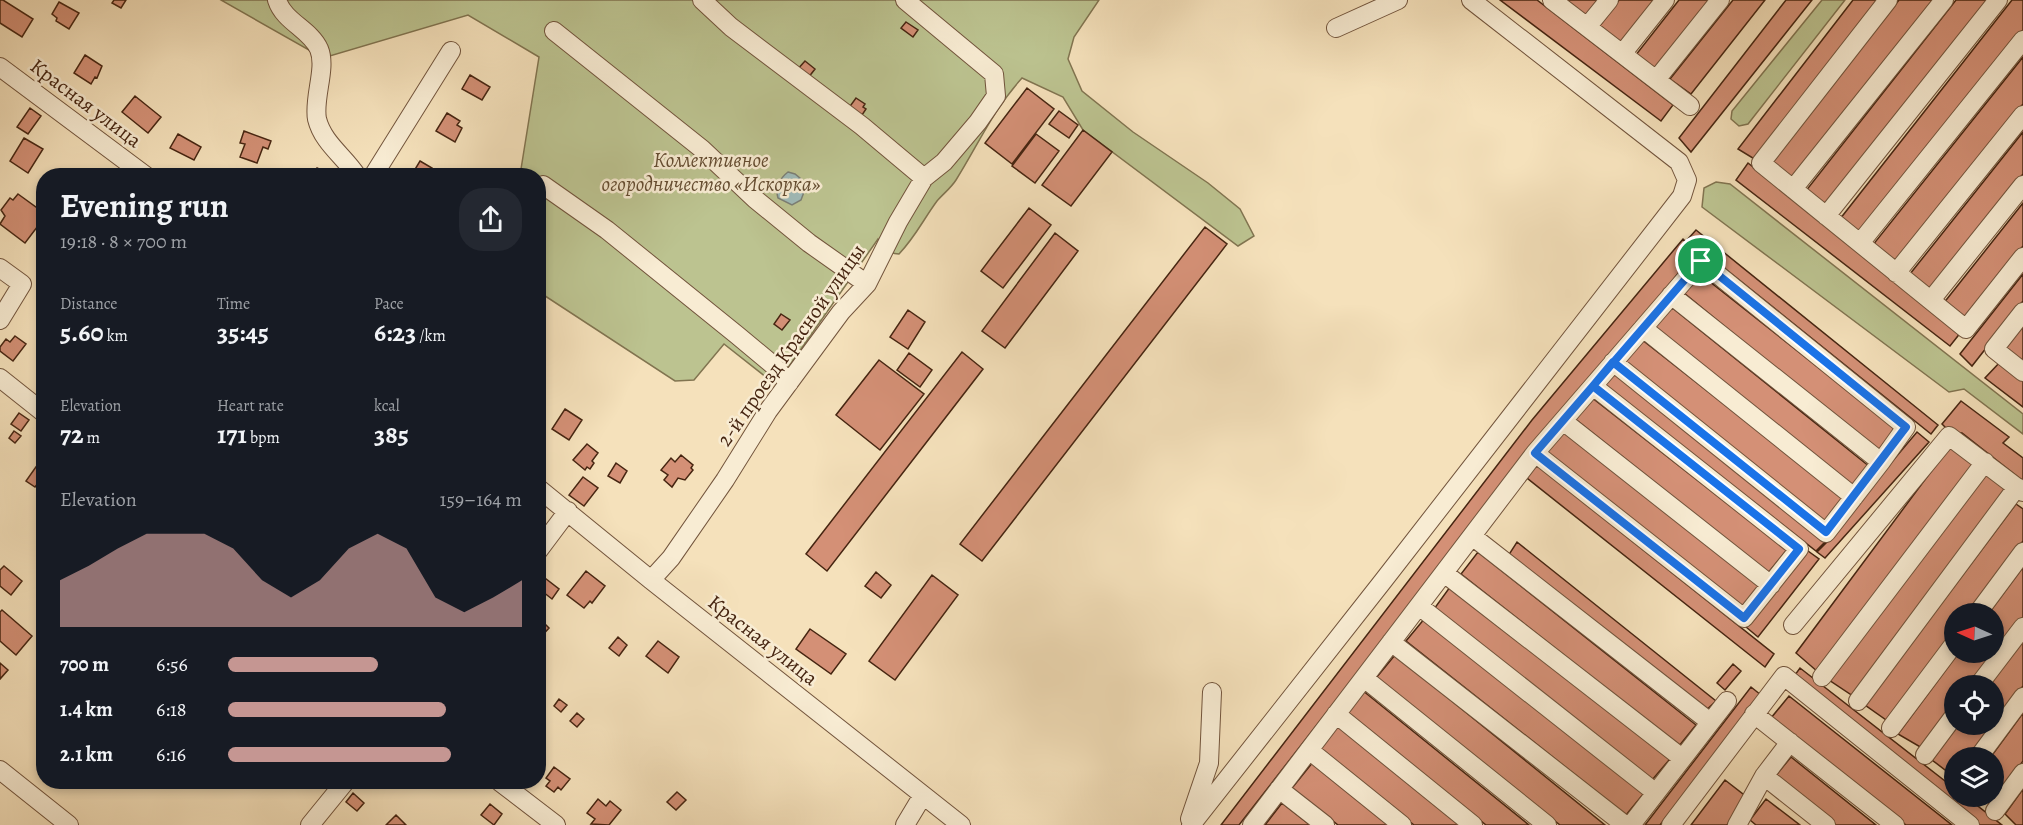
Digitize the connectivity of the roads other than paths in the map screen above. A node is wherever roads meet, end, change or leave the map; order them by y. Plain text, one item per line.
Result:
1 (277, 0) edge
2 (702, 0) edge
3 (905, 0) edge
4 (1398, 0) edge
5 (1471, 0) edge
6 (1552, 0) edge
7 (1609, 0) edge
8 (1665, 0) edge
9 (1720, 0) edge
10 (1888, 0) edge
11 (1944, 0) edge
12 (1998, 0) edge
13 (1587, 27) junction
14 (1336, 28) dead end
15 (554, 31) dead end
16 (2023, 40) edge
17 (451, 51) dead end
18 (1622, 54) junction
19 (0, 68) edge
20 (1656, 80) junction
21 (1690, 106) dead end
22 (2023, 115) edge
23 (135, 168) edge
24 (351, 168) edge
25 (378, 168) edge
26 (924, 178) junction
27 (2023, 185) edge
28 (546, 187) edge
29 (1793, 189) junction
30 (1826, 216) junction
31 (1860, 243) junction
32 (2023, 257) edge
33 (0, 268) edge
34 (1896, 273) junction
35 (867, 284) junction
36 (1671, 295) junction
37 (1930, 300) junction
38 (2023, 312) edge
39 (0, 320) edge
40 (1643, 328) junction
41 (1613, 362) junction
42 (2023, 372) edge
43 (0, 378) edge
44 (789, 382) junction
45 (1593, 386) junction
46 (36, 406) edge
47 (1563, 421) junction
48 (1535, 453) junction
49 (1881, 462) junction
50 (1985, 462) junction
51 (2020, 490) edge
52 (546, 494) edge
53 (1854, 497) junction
54 (568, 511) junction
55 (1472, 536) junction
56 (546, 540) edge
57 (2023, 552) edge
58 (1444, 573) junction
59 (651, 580) junction
60 (1771, 585) junction
61 (1985, 603) edge
62 (1419, 606) junction
63 (1793, 626) dead end
64 (2023, 627) edge
65 (1391, 642) junction
66 (1944, 657) edge
67 (1986, 675) edge
68 (1822, 677) dead end
69 (1364, 678) junction
70 (1212, 692) dead end
71 (2023, 697) edge
72 (1727, 701) dead end
73 (1858, 701) dead end
74 (1336, 714) junction
75 (1754, 714) junction
76 (1710, 722) junction
77 (1891, 728) dead end
78 (1944, 729) edge
79 (1790, 742) junction
80 (1986, 747) edge
81 (1309, 750) junction
82 (1925, 755) dead end
83 (1683, 758) junction
84 (0, 770) edge
85 (2023, 773) edge
86 (1764, 776) junction
87 (339, 789) edge
88 (509, 789) edge
89 (1280, 789) junction
90 (1656, 793) junction
91 (923, 795) junction
92 (1995, 811) dead end
93 (1741, 824) edge
94 (69, 825) edge
95 (310, 825) edge
96 (556, 825) edge
97 (905, 825) edge
98 (961, 825) edge
99 (1189, 825) edge
100 (1252, 825) edge
101 (1325, 825) edge
102 (1402, 825) edge
103 (1473, 825) edge
104 (1547, 825) edge
105 (1625, 825) edge
106 (1631, 825) edge
107 (1671, 825) edge
108 (1826, 825) edge
109 (1895, 825) edge
110 (1970, 825) edge

1 - 24 street
2 - 26 street
3 - 26 street, 2-й проезд Красной улицы
4 - 14 street
5 - 99 street
6 - 13 street
7 - 13 street
8 - 18 street
9 - 20 street
10 - 29 street
11 - 29 street
12 - 30 street
13 - 18 street
15 - 35 street
16 - 31 street
17 - 25 street
18 - 20 street
19 - 23 street, Красная улица
20 - 21 street
22 - 34 street
26 - 35 street, 2-й проезд Красной улицы
27 - 37 street
28 - 44 street
29 - 30 street
30 - 31 street
31 - 34 street
32 - 37 street
33 - 39 street
34 - 37 street
35 - 44 street, 2-й проезд Красной улицы
36 - 40 street
36 - 49 street
36 - 49 street
38 - 42 street
40 - 41 street
40 - 53 street
41 - 45 street
41 - 53 street
43 - 46 street
44 - 59 street, 2-й проезд Красной улицы
45 - 47 street
45 - 60 street
47 - 48 street
47 - 60 street
48 - 55 street
48 - 60 street
49 - 53 street
50 - 51 street
50 - 63 street
50 - 68 street
51 - 73 street
52 - 54 street, Красная улица
54 - 56 street
54 - 59 street, Красная улица
55 - 58 street
55 - 76 street
57 - 61 street
58 - 62 street
58 - 83 street
59 - 91 street, Красная улица
62 - 65 street
62 - 90 street
64 - 67 street
65 - 69 street
65 - 105 street
66 - 77 street
69 - 74 street
69 - 104 street
70 - 99 street
71 - 80 street
72 - 76 street
74 - 81 street
74 - 103 street
75 - 79 street
75 - 107 street
75 - 110 street
76 - 83 street
78 - 82 street
79 - 86 street
79 - 109 street
81 - 89 street
81 - 102 street
83 - 90 street
84 - 94 street
85 - 92 street
86 - 93 street
86 - 108 street
87 - 95 street
88 - 96 street
89 - 100 street
89 - 101 street
90 - 106 street
91 - 97 street
91 - 98 street, Красная улица

